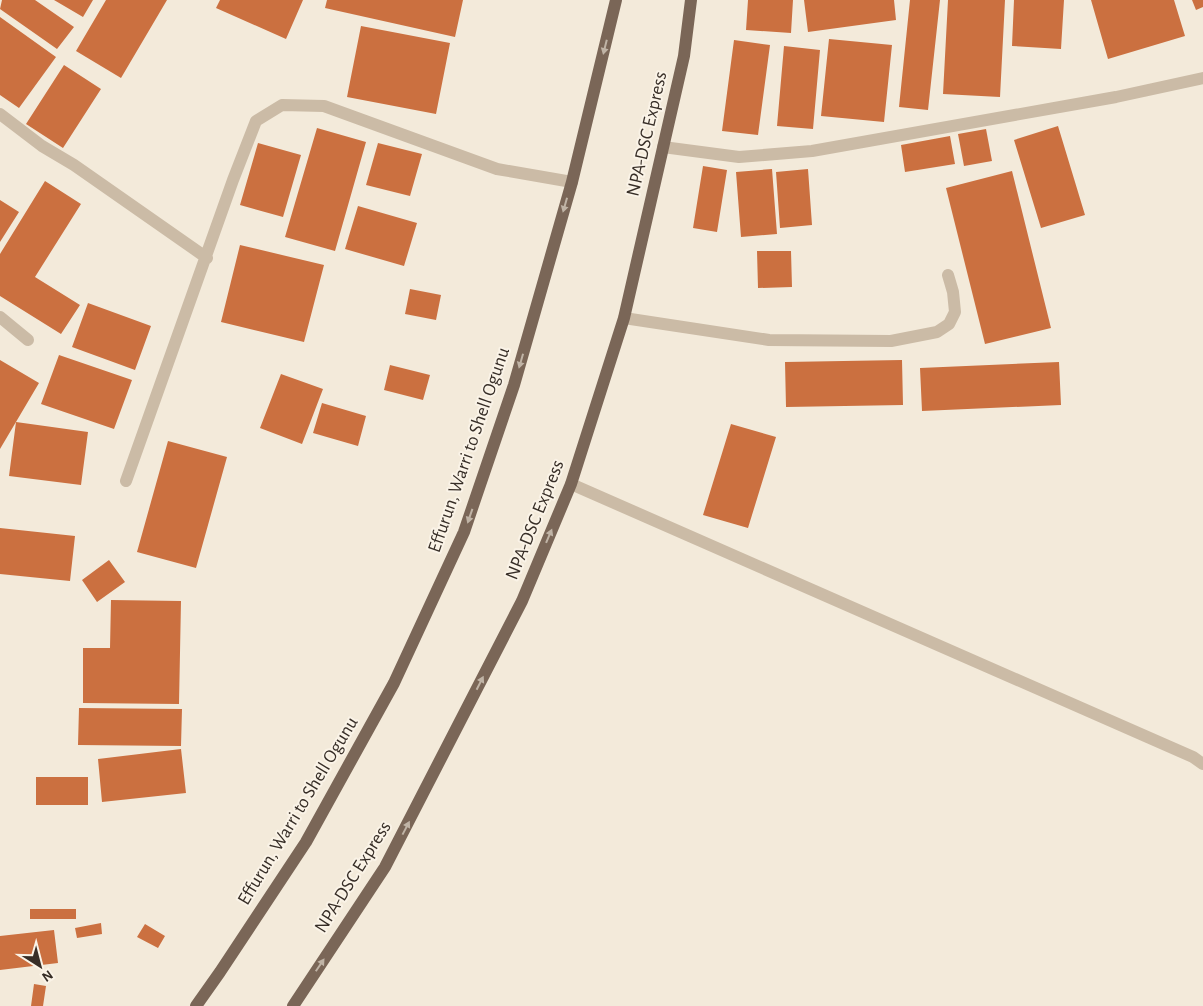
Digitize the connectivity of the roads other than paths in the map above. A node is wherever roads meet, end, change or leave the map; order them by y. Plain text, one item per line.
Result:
1 (616, 0) edge
2 (691, 0) edge
3 (1203, 78) edge
4 (0, 114) edge
5 (663, 147) junction
6 (572, 182) junction
7 (207, 258) junction
8 (948, 275) dead end
9 (0, 317) edge
10 (624, 318) junction
11 (28, 340) dead end
12 (126, 482) dead end
13 (571, 484) junction
14 (1203, 764) edge
15 (196, 1006) edge
16 (293, 1006) edge

1 -> 6 main road, Effurun, Warri to Shell Ogunu
2 - 5 main road, NPA-DSC Express
3 - 5 street
4 - 7 street
5 - 10 main road, NPA-DSC Express
6 - 7 street
6 -> 15 main road, Effurun, Warri to Shell Ogunu
7 - 12 street
8 - 10 street
9 - 11 street
10 - 13 main road, NPA-DSC Express
13 - 14 street
16 -> 13 main road, NPA-DSC Express

